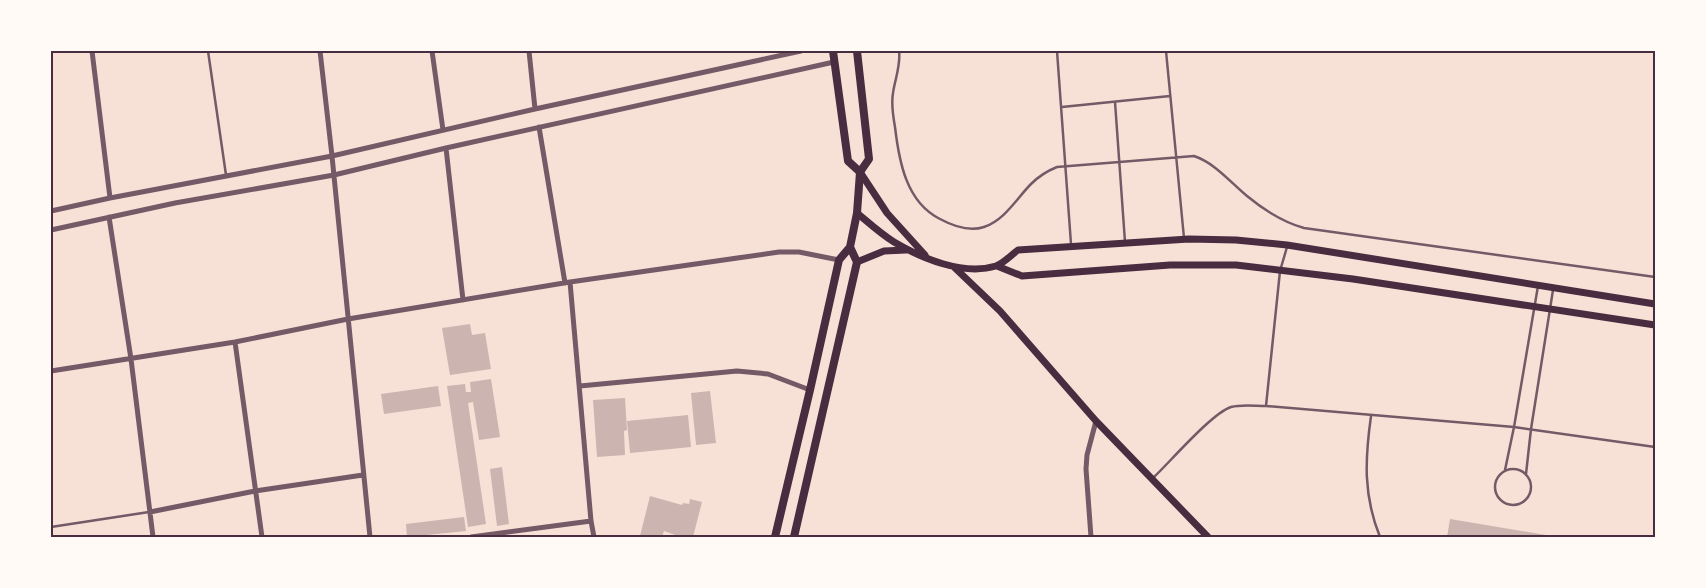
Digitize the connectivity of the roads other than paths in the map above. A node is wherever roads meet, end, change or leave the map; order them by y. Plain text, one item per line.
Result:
1 (92, 51) edge
2 (208, 51) edge
3 (320, 51) edge
4 (432, 51) edge
5 (529, 51) edge
6 (801, 51) edge
7 (857, 51) edge
8 (899, 51) edge
9 (1057, 51) edge
10 (1166, 51) edge
11 (834, 52) edge
12 (834, 62) junction
13 (1171, 96) junction
14 (1115, 102) junction
15 (1062, 107) junction
16 (535, 109) junction
17 (540, 127) junction
18 (443, 130) junction
19 (446, 148) junction
20 (332, 156) junction
21 (1176, 157) junction
22 (1119, 162) junction
23 (1066, 166) junction
24 (860, 172) junction
25 (226, 175) junction
26 (334, 175) junction
27 (110, 198) junction
28 (51, 211) edge
29 (857, 213) junction
30 (109, 217) junction
31 (51, 230) edge
32 (1184, 240) junction
33 (1125, 244) junction
34 (1287, 245) junction
35 (850, 247) junction
36 (1072, 247) junction
37 (910, 250) junction
38 (927, 257) junction
39 (839, 260) junction
40 (857, 262) junction
41 (997, 266) junction
42 (954, 267) junction
43 (1280, 271) junction
44 (1655, 277) edge
45 (568, 283) junction
46 (1538, 286) junction
47 (1553, 289) junction
48 (463, 300) junction
49 (1655, 304) edge
50 (1535, 306) junction
51 (1549, 308) junction
52 (348, 319) junction
53 (1655, 325) edge
54 (235, 342) junction
55 (131, 360) junction
56 (51, 371) edge
57 (580, 386) junction
58 (810, 390) junction
59 (1266, 406) junction
60 (1371, 415) junction
61 (1096, 421) junction
62 (1514, 427) junction
63 (1531, 429) junction
64 (1655, 447) edge
65 (1505, 470) junction
66 (363, 474) junction
67 (1526, 474) junction
68 (1152, 480) junction
69 (255, 491) junction
70 (150, 512) junction
71 (590, 521) junction
72 (51, 528) edge
73 (153, 537) edge
74 (262, 537) edge
75 (370, 537) edge
76 (471, 537) edge
77 (594, 537) edge
78 (775, 537) edge
79 (794, 537) edge
80 (1091, 537) edge
81 (1208, 537) edge
82 (1380, 537) edge

1 - 27 street
2 - 25 lane
3 - 20 street
4 - 18 street
5 - 16 street
6 - 16 street
7 - 24 main road
8 - 23 lane
9 - 15 lane
10 - 13 lane
11 - 12 main road
12 - 17 street
12 - 24 main road
13 - 14 lane
13 - 21 lane
14 - 15 lane
14 - 22 lane
15 - 23 lane
16 - 18 street
17 - 19 street
17 - 45 street
18 - 20 street
19 - 26 street
19 - 48 street
20 - 25 street
20 - 26 street
21 - 22 lane
21 - 32 lane
21 - 44 lane
22 - 23 lane
22 - 33 lane
23 - 36 lane
24 - 29 main road
24 - 38 main road
25 - 27 street
26 - 30 street
26 - 52 street
27 - 28 street
29 - 35 main road
29 - 37 main road
30 - 31 street
30 - 55 street
32 - 33 main road
32 - 34 main road
33 - 36 main road
34 - 43 lane
34 - 46 main road
35 - 39 main road
35 - 40 main road
36 - 41 main road
37 - 38 main road
37 - 40 main road
38 - 42 main road
39 - 45 street
39 - 58 main road
40 - 79 main road
41 - 42 main road
41 - 43 main road
42 - 61 main road
43 - 50 main road
43 - 59 lane
45 - 48 street
45 - 57 street
46 - 47 main road
46 - 50 lane
47 - 49 main road
47 - 51 lane
48 - 52 street
50 - 51 main road
50 - 62 lane
51 - 53 main road
51 - 63 lane
52 - 54 street
52 - 66 street
54 - 55 street
54 - 69 street
55 - 56 street
55 - 70 street
57 - 58 street
57 - 71 street
58 - 78 main road
59 - 60 lane
59 - 68 lane
60 - 62 lane
60 - 82 lane
61 - 68 main road
61 - 80 street
62 - 63 lane
62 - 65 lane
63 - 64 lane
63 - 67 lane
65 - 67 lane
65 - 67 lane
66 - 69 street
66 - 75 street
68 - 81 main road
69 - 70 street
69 - 74 street
70 - 72 lane
70 - 73 street
71 - 76 street
71 - 77 street

